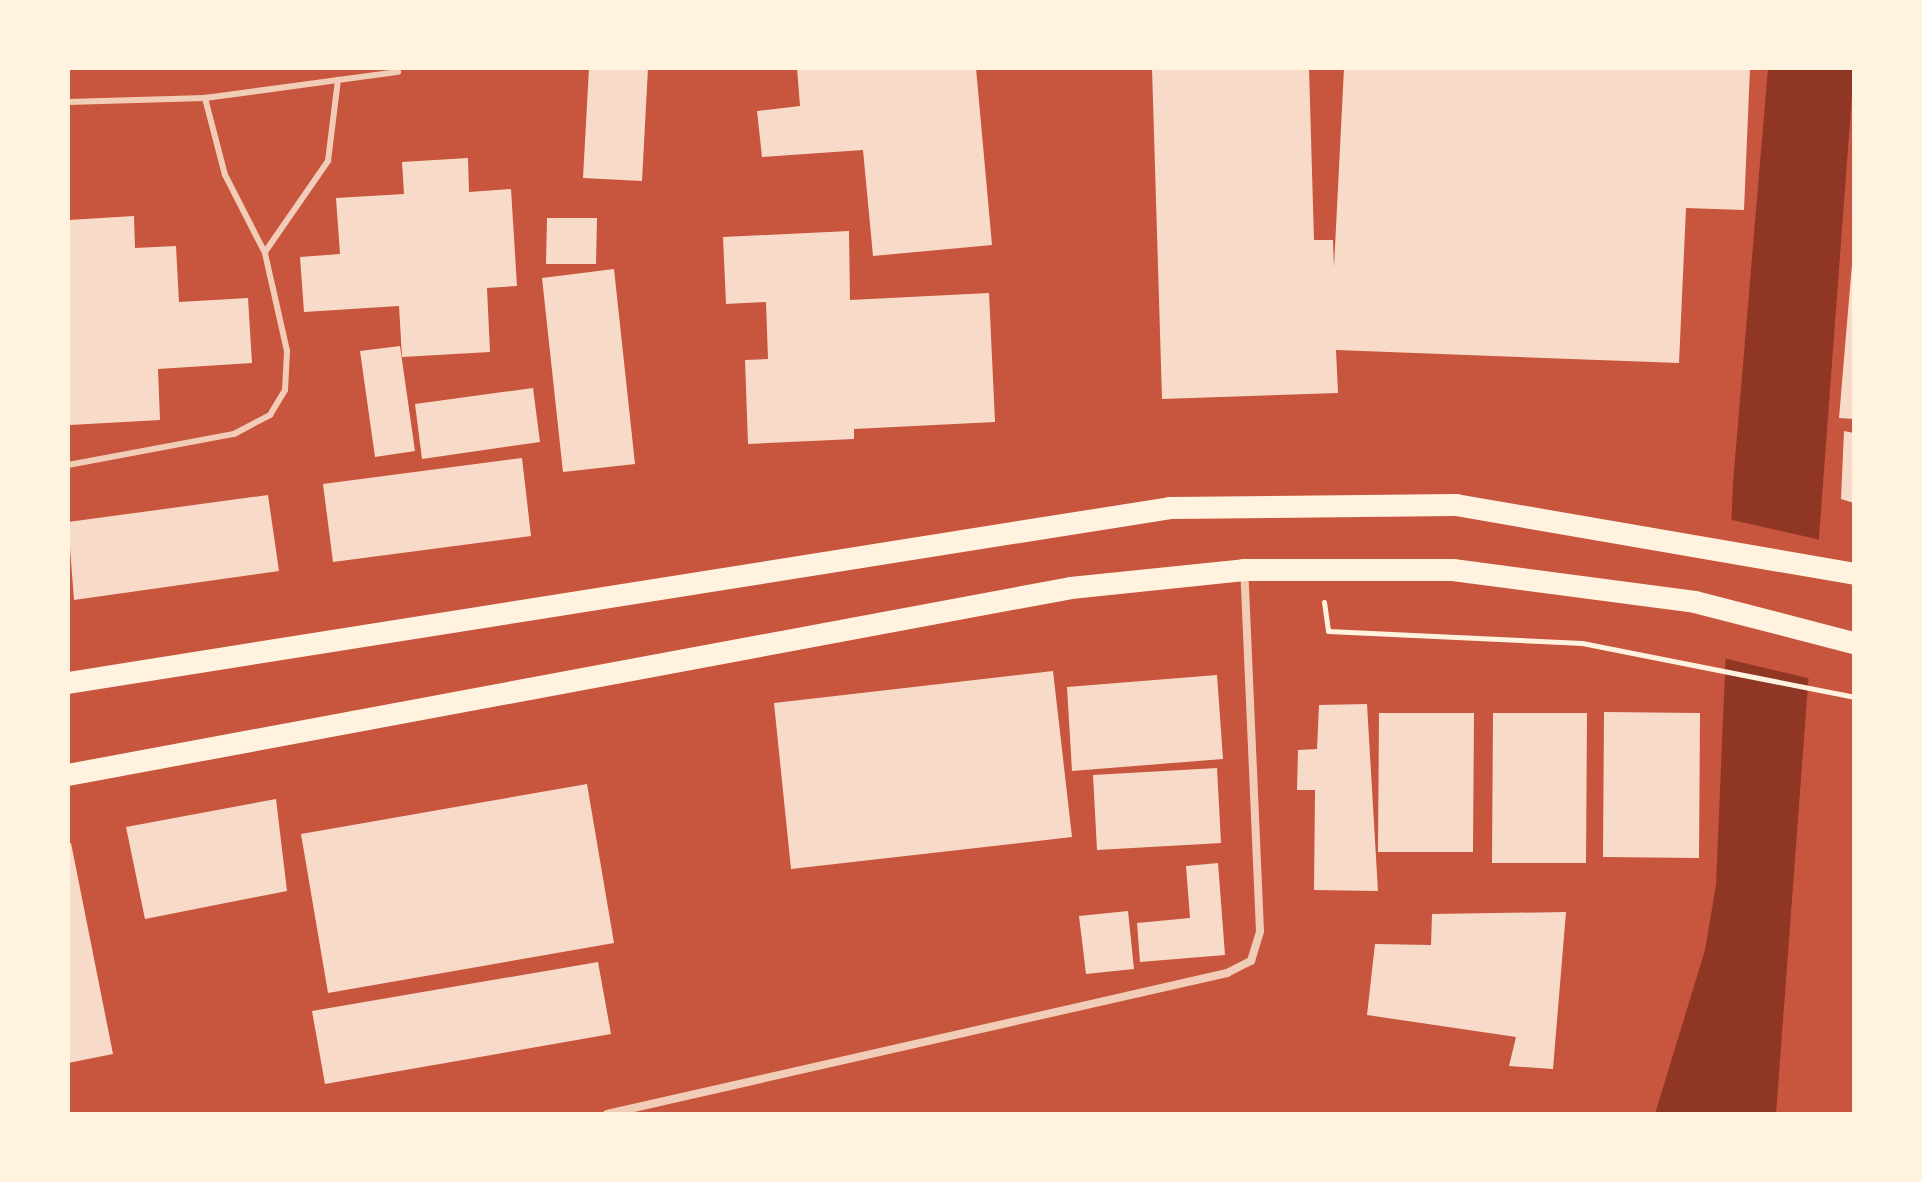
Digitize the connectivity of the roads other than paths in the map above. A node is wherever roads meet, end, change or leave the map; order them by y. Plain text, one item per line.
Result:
1 (398, 72) dead end
2 (338, 80) junction
3 (205, 98) junction
4 (68, 102) edge
5 (265, 253) junction
6 (68, 465) edge
7 (1244, 570) junction
8 (1849, 572) edge
9 (1845, 641) edge
10 (68, 683) edge
11 (68, 775) edge
12 (607, 1114) edge

1 - 2 lane
2 - 3 lane
2 - 5 lane
3 - 4 lane
3 - 5 lane
5 - 6 lane
7 - 9 highway
7 - 11 highway
7 - 12 street
8 - 10 highway

